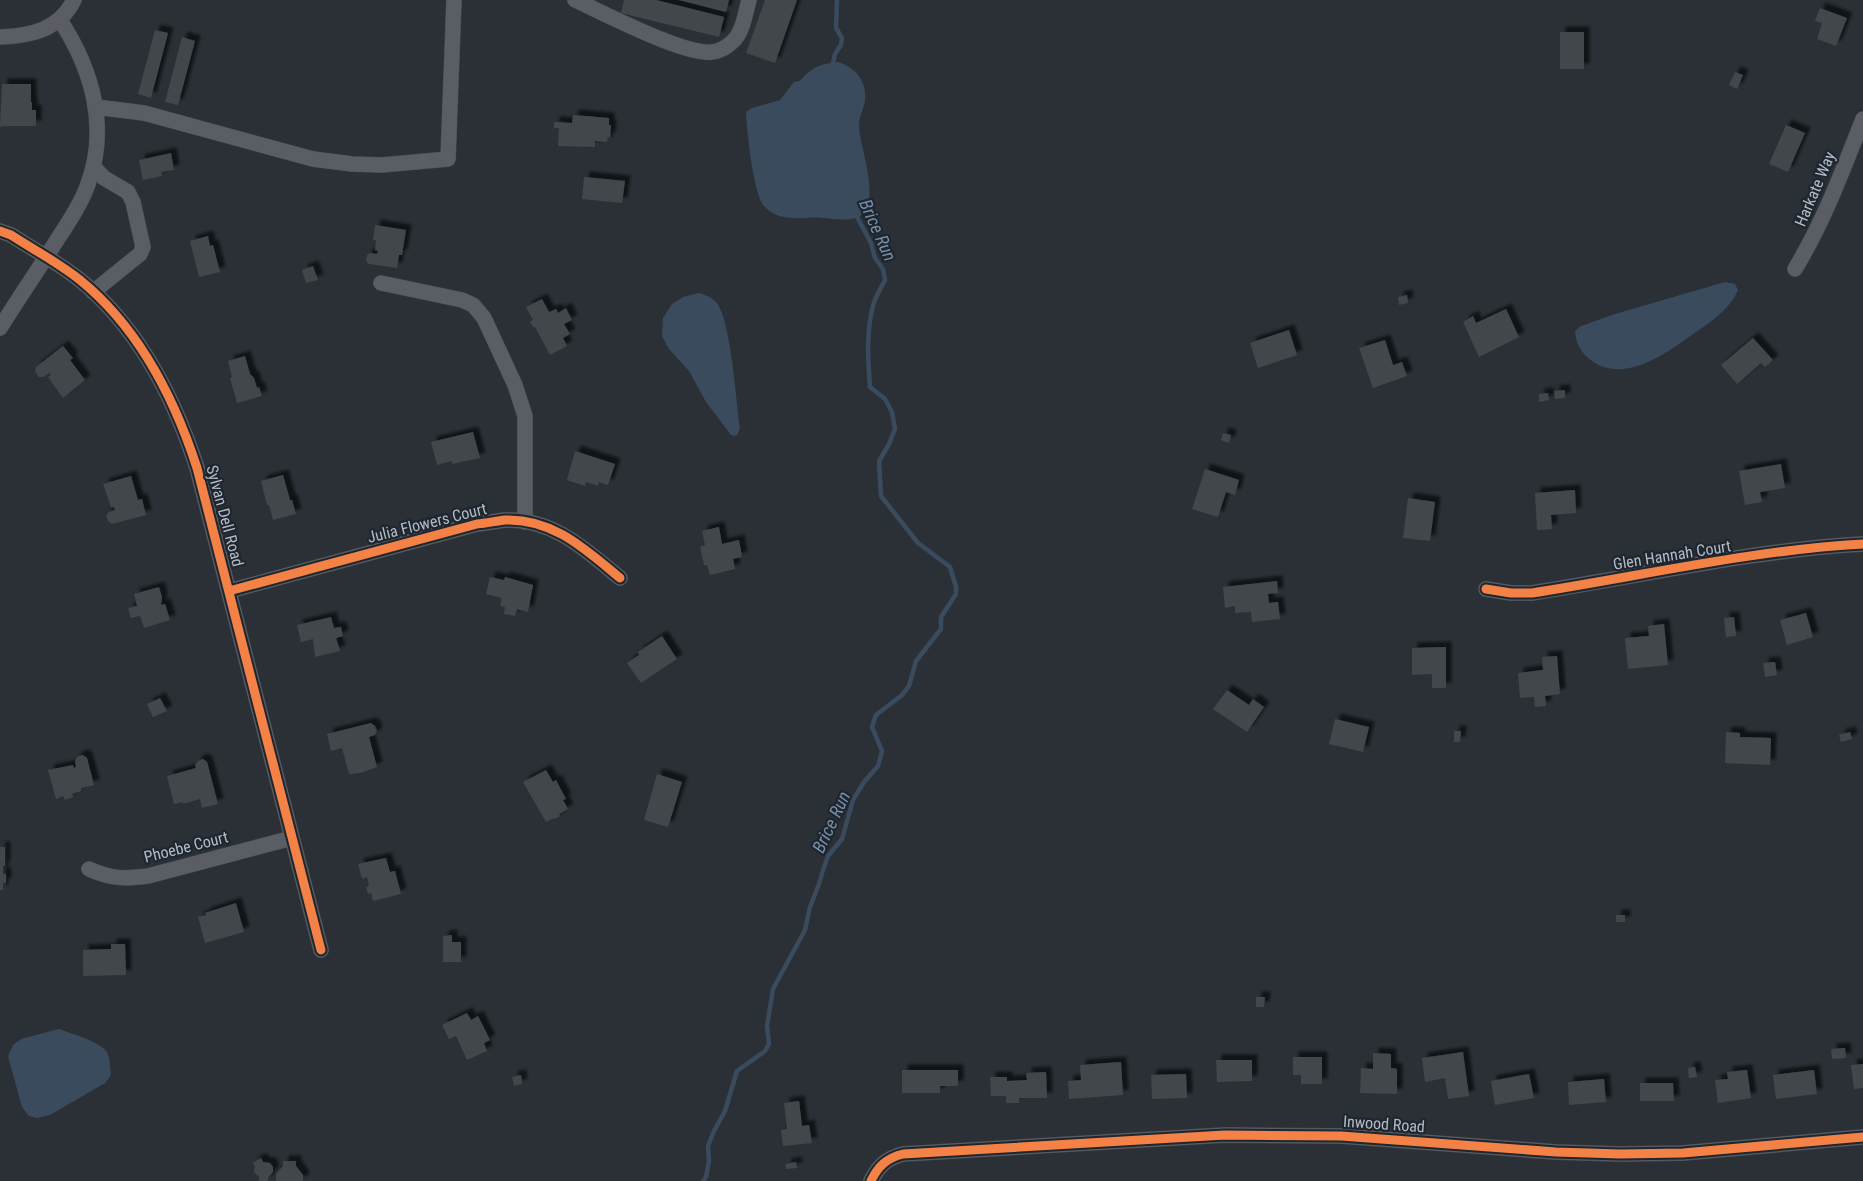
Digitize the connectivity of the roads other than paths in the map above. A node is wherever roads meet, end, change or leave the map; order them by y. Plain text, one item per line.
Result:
1 (74, 0) edge
2 (454, 0) edge
3 (575, 0) edge
4 (748, 0) edge
5 (60, 20) junction
6 (0, 37) edge
7 (96, 107) junction
8 (1863, 120) edge
9 (94, 167) junction
10 (0, 231) edge
11 (46, 257) junction
12 (1795, 269) dead end
13 (381, 283) dead end
14 (93, 292) junction
15 (0, 328) edge
16 (525, 522) junction
17 (1863, 544) edge
18 (620, 578) dead end
19 (1486, 589) dead end
20 (229, 591) junction
21 (292, 838) junction
22 (88, 869) dead end
23 (321, 950) dead end
24 (1863, 1137) edge
25 (871, 1181) edge

1 - 5 street
2 - 7 street
3 - 4 street
5 - 6 street
5 - 7 street
7 - 9 street
8 - 12 street, Harkate Way
9 - 11 street
9 - 14 street
10 - 11 street, Sylvan Dell Road
11 - 14 street, Sylvan Dell Road
11 - 15 street
13 - 16 street
14 - 20 street, Sylvan Dell Road
16 - 18 street, Julia Flowers Court
16 - 20 street, Julia Flowers Court
17 - 19 street, Glen Hannah Court
20 - 21 street, Sylvan Dell Road
21 - 22 street, Phoebe Court
21 - 23 street, Sylvan Dell Road
24 - 25 street, Inwood Road

